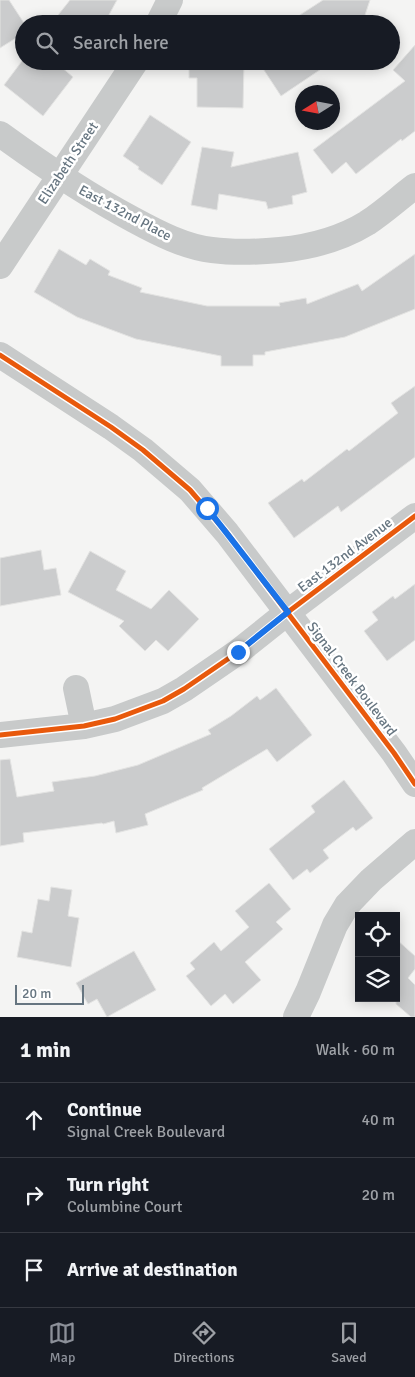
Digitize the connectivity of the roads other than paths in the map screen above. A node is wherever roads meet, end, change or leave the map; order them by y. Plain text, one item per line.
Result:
1 (170, 0) edge
2 (162, 15) edge
3 (130, 70) edge
4 (0, 134) edge
5 (59, 176) junction
6 (415, 186) edge
7 (0, 266) edge
8 (0, 355) edge
9 (415, 516) edge
10 (288, 612) junction
11 (76, 688) dead end
12 (84, 726) junction
13 (0, 735) edge
14 (415, 784) edge
15 (415, 842) edge
16 (296, 1017) edge

1 - 2 street
3 - 5 street, Elizabeth Street
4 - 5 street, East 132nd Place
5 - 6 street, East 132nd Place
5 - 7 street, Elizabeth Street
8 - 10 street, Signal Creek Boulevard
9 - 10 street, East 132nd Avenue
10 - 12 street, East 132nd Avenue
10 - 14 street, Signal Creek Boulevard
11 - 12 street
12 - 13 street, East 132nd Avenue
15 - 16 street

